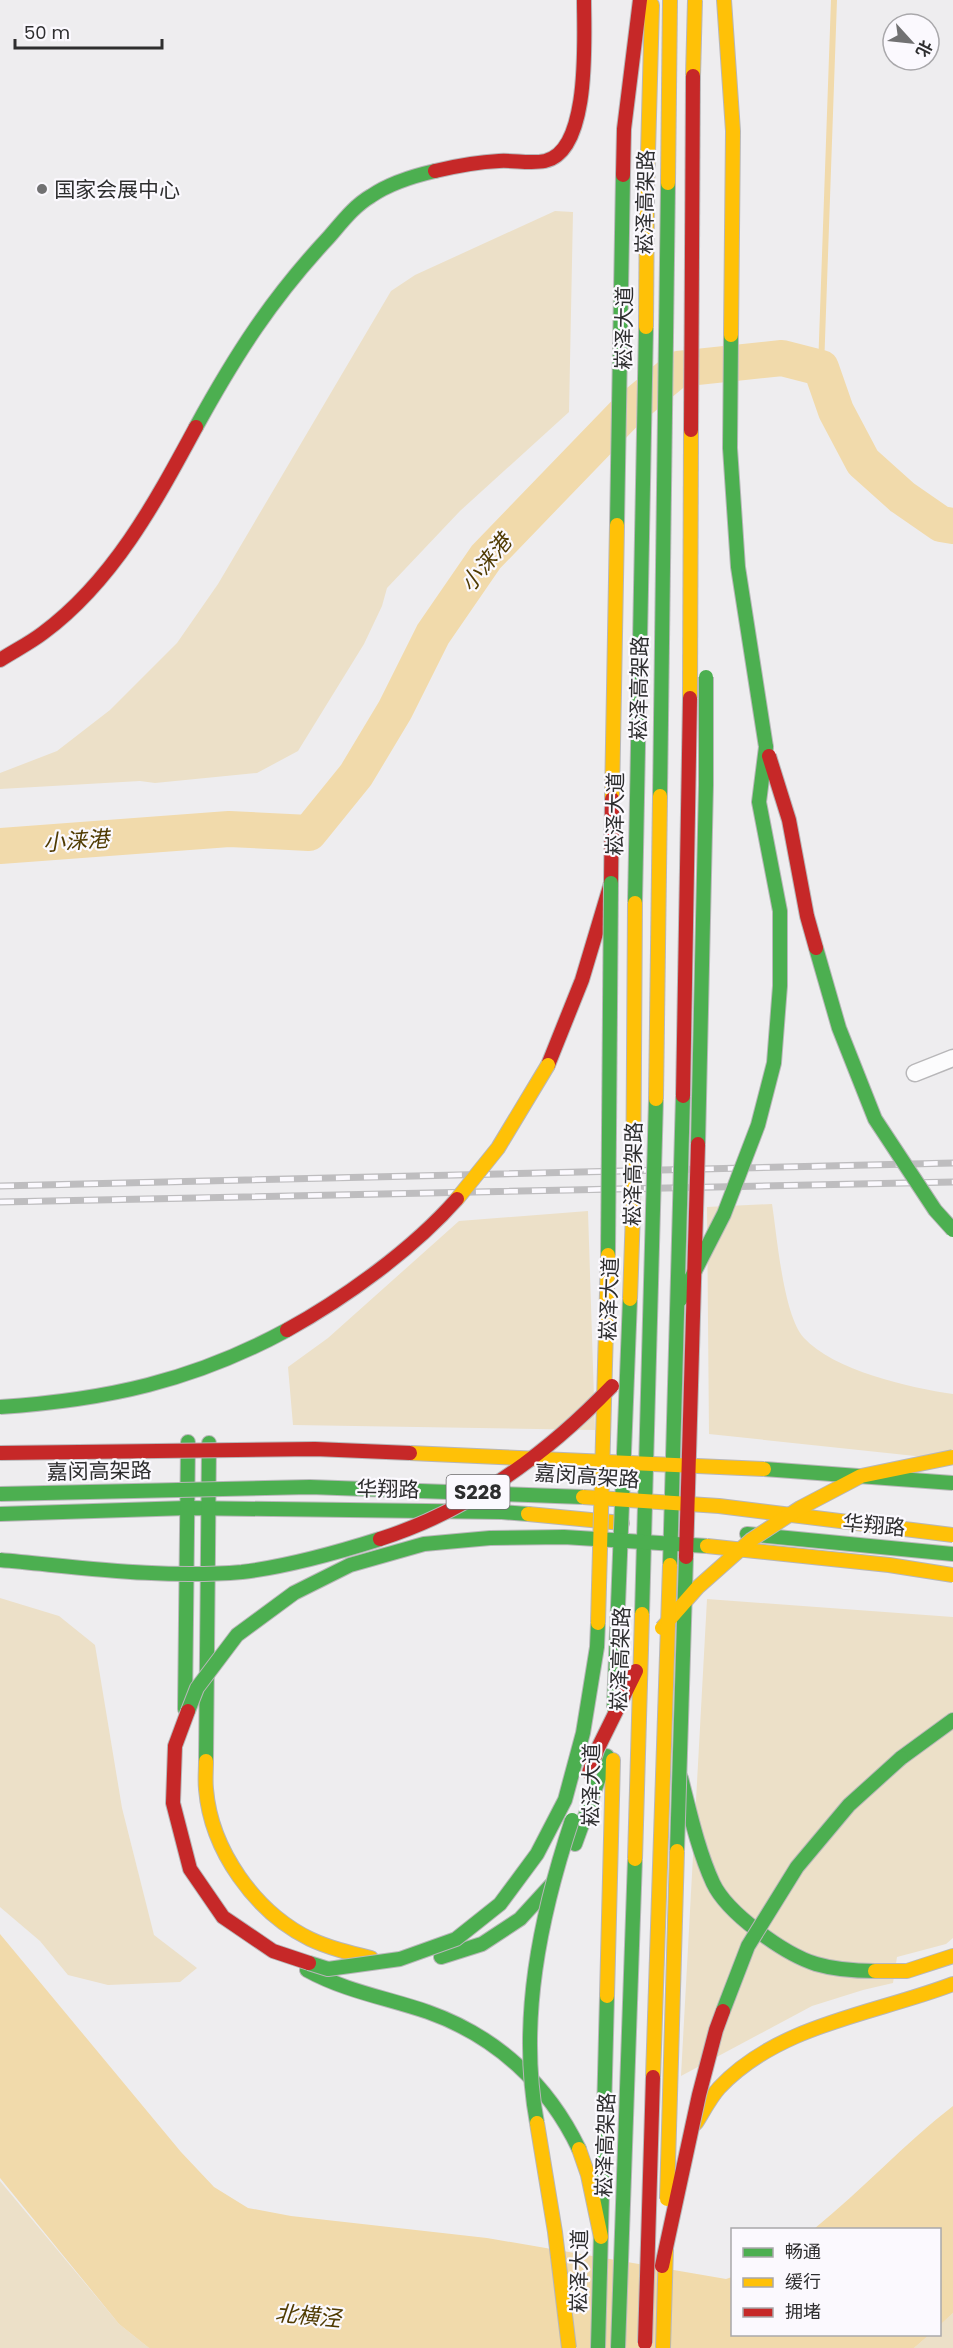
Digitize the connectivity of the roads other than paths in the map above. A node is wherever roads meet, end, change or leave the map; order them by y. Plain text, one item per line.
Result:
1 (584, 0) edge
2 (640, 0) edge
3 (652, 0) edge
4 (670, 0) edge
5 (695, 0) edge
6 (724, 0) edge
7 (707, 140) dead end
8 (705, 517) dead end
9 (0, 660) edge
10 (706, 668) dead end
11 (766, 747) junction
12 (610, 883) junction
13 (953, 1058) edge
14 (915, 1073) dead end
15 (953, 1230) edge
16 (0, 1407) edge
17 (188, 1442) junction
18 (0, 1443) edge
19 (209, 1443) junction
20 (0, 1453) edge
21 (953, 1457) edge
22 (953, 1474) edge
23 (953, 1483) edge
24 (0, 1494) edge
25 (187, 1508) junction
26 (208, 1508) junction
27 (0, 1514) edge
28 (703, 1530) dead end
29 (739, 1533) dead end
30 (953, 1535) edge
31 (953, 1554) edge
32 (0, 1560) edge
33 (953, 1575) edge
34 (953, 1720) edge
35 (613, 1740) junction
36 (680, 1777) junction
37 (953, 1956) edge
38 (953, 1984) edge
39 (668, 2180) junction
40 (601, 2238) junction
41 (645, 2345) edge
42 (569, 2348) edge
43 (598, 2348) edge
44 (618, 2348) edge
45 (663, 2348) edge

1 - 9 main road
2 - 12 main road
3 - 35 main road, 崧泽大道, bridge
4 - 44 main road, 崧泽高架路, bridge
5 - 41 main road, bridge
6 - 11 main road
7 - 8 main road
10 - 36 main road, bridge
11 - 15 main road, bridge
11 - 32 main road, bridge
12 - 16 main road, bridge
12 - 33 main road, bridge
13 - 14 street
17 - 18 main road, 华翔路
17 - 19 main road, 华翔路
17 - 25 main road
19 - 22 main road, 华翔路
19 - 26 main road
20 - 23 main road, 嘉闵高架路 / S228, bridge
21 - 42 main road, bridge
24 - 30 main road, 嘉闵高架路 / S228, bridge
25 - 26 main road, 华翔路
25 - 27 main road, 华翔路
25 - 40 main road, bridge
26 - 28 main road, 华翔路
26 - 35 main road, bridge
29 - 31 main road, 华翔路
34 - 41 main road, bridge
35 - 40 main road, 崧泽大道
36 - 37 main road, bridge
36 - 39 main road, bridge
38 - 39 main road, bridge
39 - 45 main road, bridge
40 - 43 main road, 崧泽大道

